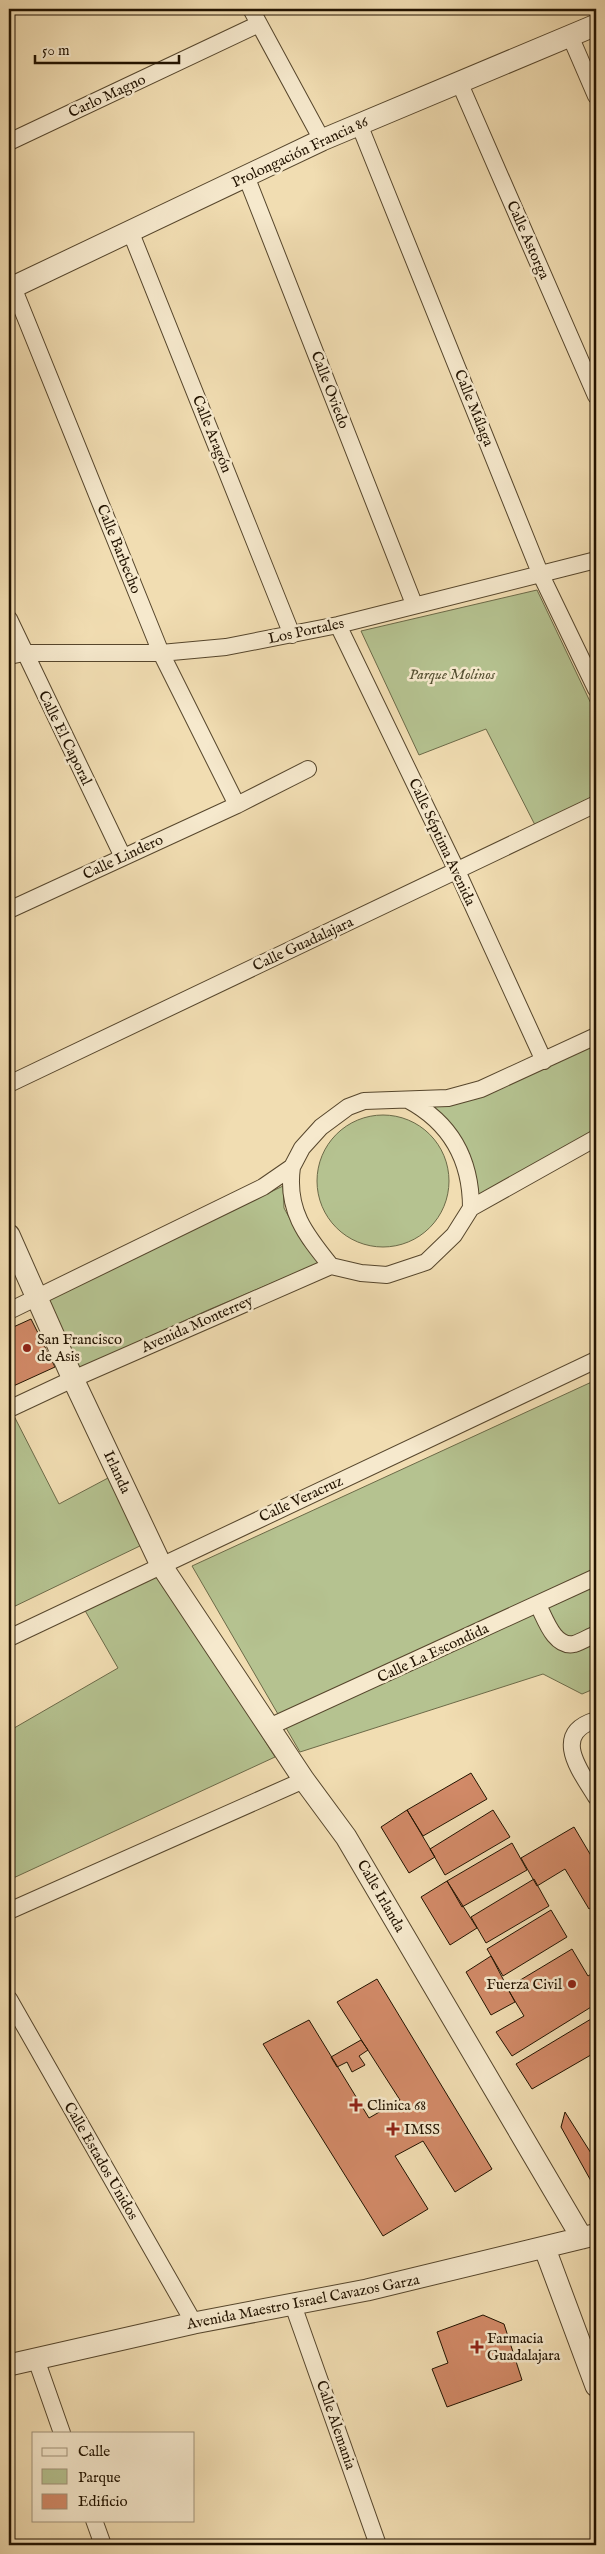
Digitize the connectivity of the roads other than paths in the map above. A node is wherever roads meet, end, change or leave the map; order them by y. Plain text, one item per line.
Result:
1 (251, 9) edge
2 (259, 24) junction
3 (596, 25) edge
4 (571, 38) junction
5 (460, 84) junction
6 (596, 96) edge
7 (359, 124) junction
8 (322, 140) junction
9 (9, 142) edge
10 (246, 176) junction
11 (131, 233) junction
12 (11, 288) edge
13 (596, 396) edge
14 (596, 560) edge
15 (540, 573) junction
16 (414, 604) junction
17 (9, 619) edge
18 (338, 625) junction
19 (292, 635) junction
20 (161, 653) junction
21 (16, 655) edge
22 (596, 689) edge
23 (308, 769) dead end
24 (596, 804) edge
25 (237, 805) junction
26 (123, 857) junction
27 (456, 871) junction
28 (9, 910) edge
29 (596, 1036) edge
30 (544, 1061) junction
31 (9, 1084) edge
32 (408, 1100) junction
33 (594, 1145) edge
34 (292, 1167) junction
35 (471, 1208) junction
36 (9, 1236) edge
37 (331, 1266) junction
38 (36, 1298) junction
39 (9, 1311) edge
40 (595, 1361) edge
41 (73, 1378) junction
42 (9, 1410) edge
43 (161, 1565) junction
44 (596, 1577) edge
45 (538, 1605) junction
46 (596, 1634) edge
47 (9, 1638) edge
48 (596, 1720) edge
49 (269, 1727) junction
50 (304, 1780) junction
51 (596, 1797) edge
52 (9, 1911) edge
53 (9, 1999) edge
54 (589, 2237) edge
55 (545, 2249) junction
56 (293, 2305) junction
57 (194, 2324) junction
58 (36, 2359) junction
59 (9, 2365) edge
60 (596, 2386) edge
61 (62, 2432) edge
62 (95, 2522) edge
63 (103, 2545) edge
64 (378, 2545) edge

1 - 2 street
2 - 8 street
2 - 9 street, Carlo Magno
3 - 4 street, Prolongación Francia 86
4 - 5 street, Prolongación Francia 86
4 - 6 street
5 - 7 street, Prolongación Francia 86
5 - 13 street, Calle Astorga
7 - 8 street, Prolongación Francia 86
7 - 15 street, Calle Málaga
8 - 10 street, Prolongación Francia 86
10 - 11 street, Prolongación Francia 86
10 - 16 street, Calle Oviedo
11 - 12 street, Prolongación Francia 86
11 - 19 street, Calle Aragón
12 - 20 street, Calle Barbecho
14 - 15 street, Los Portales
15 - 16 street, Los Portales
15 - 22 street, Calle Málaga
16 - 18 street, Los Portales
17 - 21 street, Calle El Caporal
18 - 19 street, Los Portales
18 - 27 street, Calle Séptima Avenida
19 - 20 street, Los Portales
20 - 21 street, Los Portales
20 - 25 street, Calle Barbecho
21 - 26 street, Calle El Caporal
23 - 25 street, Calle Lindero
24 - 27 street, Calle Guadalajara
25 - 26 street, Calle Lindero
26 - 28 street, Calle Lindero
27 - 30 street, Calle Séptima Avenida
27 - 31 street, Calle Guadalajara
29 - 30 street
30 - 32 street
32 - 34 street
32 - 35 street
33 - 35 street
34 - 37 street
34 - 38 street
35 - 37 street
36 - 38 street, Irlanda
37 - 41 street, Avenida Monterrey
38 - 39 street
38 - 41 street, Irlanda
40 - 43 street, Calle Veracruz
41 - 42 street, Avenida Monterrey
41 - 43 street, Irlanda
43 - 47 street, Calle Veracruz
43 - 49 street, Calle Irlanda
44 - 45 street, Calle La Escondida
45 - 46 street
45 - 49 street, Calle La Escondida
48 - 51 street
49 - 50 street, Calle Irlanda
50 - 52 street
50 - 54 street, Calle Irlanda
53 - 57 street, Calle Estados Unidos
54 - 55 street, Avenida Maestro Israel Cavazos Garza
55 - 56 street, Avenida Maestro Israel Cavazos Garza
55 - 60 street
56 - 57 street, Avenida Maestro Israel Cavazos Garza
56 - 64 street, Calle Alemania
57 - 58 street, Avenida Maestro Israel Cavazos Garza
58 - 59 street, Avenida Maestro Israel Cavazos Garza
58 - 61 street
62 - 63 street

